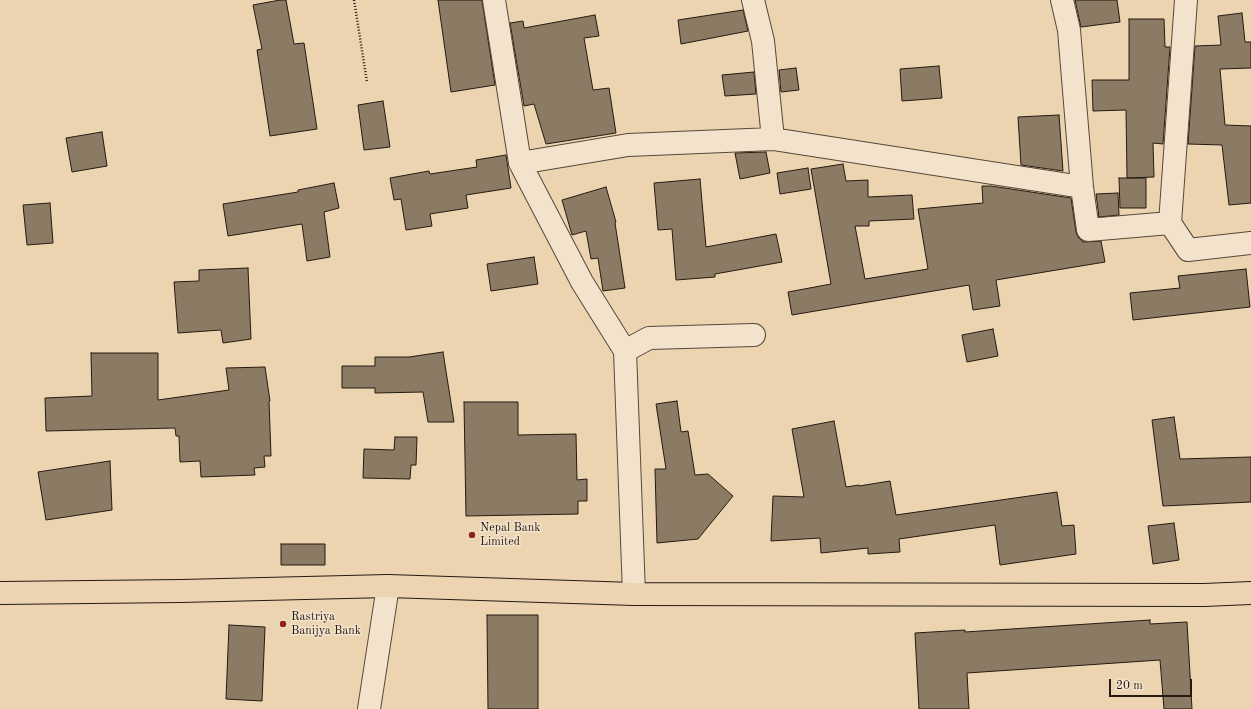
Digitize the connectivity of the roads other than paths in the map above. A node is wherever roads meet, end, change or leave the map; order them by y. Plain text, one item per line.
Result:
1 (494, 0) edge
2 (753, 0) edge
3 (1062, 0) edge
4 (1186, 0) edge
5 (773, 139) junction
6 (520, 163) junction
7 (1082, 187) junction
8 (1170, 223) junction
9 (1251, 243) edge
10 (754, 335) dead end
11 (625, 351) junction
12 (388, 586) junction
13 (0, 593) edge
14 (1251, 593) edge
15 (634, 594) junction
16 (369, 709) edge

1 - 6 street
2 - 5 street
3 - 7 street
4 - 8 street
5 - 6 street
5 - 7 street
6 - 11 street
7 - 8 street
8 - 9 street
10 - 11 street
11 - 15 street
12 - 13 main road
12 - 15 main road
12 - 16 street
14 - 15 main road

